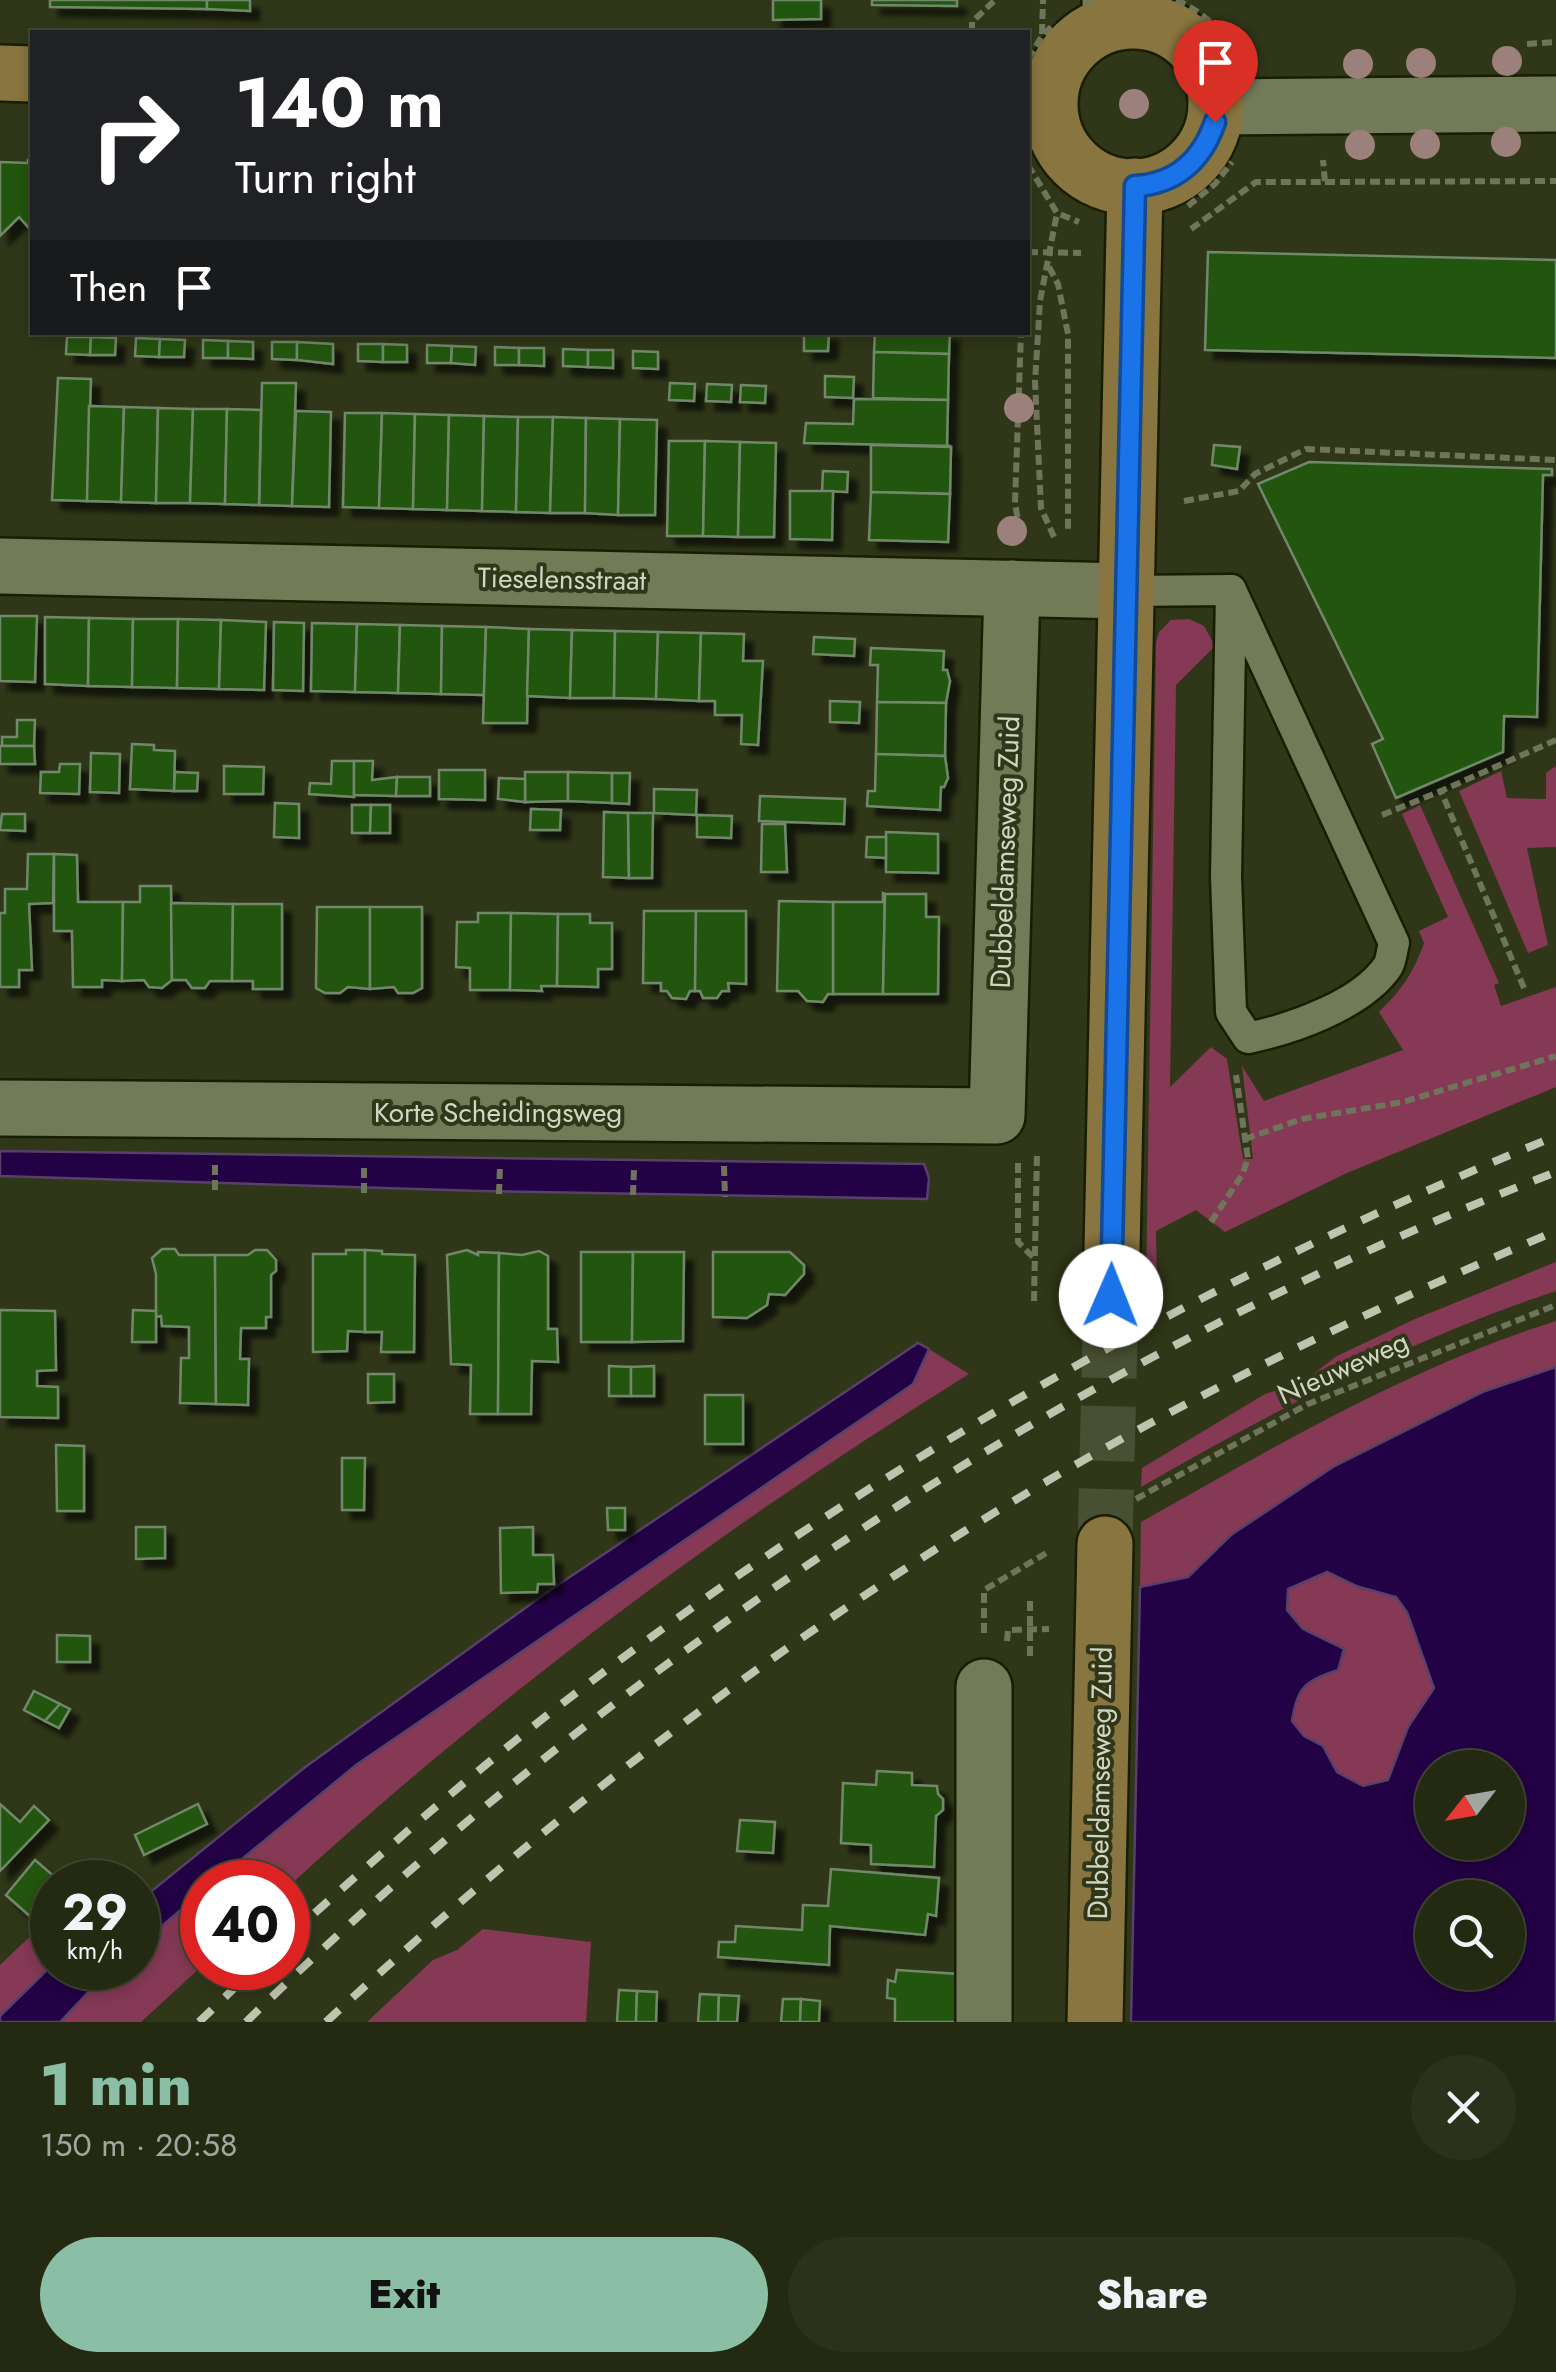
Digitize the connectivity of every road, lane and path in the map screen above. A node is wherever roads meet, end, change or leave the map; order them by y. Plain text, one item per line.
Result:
1 (995, 0) edge
2 (1043, 0) edge
3 (1110, 12) edge
4 (972, 30) edge
5 (1041, 67) edge
6 (0, 73) edge
7 (30, 74) edge
8 (1556, 104) edge
9 (1216, 107) junction
10 (1323, 160) dead end
11 (1325, 182) junction
12 (1556, 182) edge
13 (1135, 186) junction
14 (1057, 213) dead end
15 (1030, 252) edge
16 (1135, 252) junction
17 (1050, 253) junction
18 (1049, 266) junction
19 (1556, 460) edge
20 (1128, 506) junction
21 (1056, 540) dead end
22 (1066, 546) dead end
23 (0, 566) edge
24 (1012, 588) junction
25 (1232, 590) junction
26 (1125, 591) junction
27 (1556, 740) edge
28 (1441, 791) junction
29 (1412, 802) dead end
30 (1524, 988) dead end
31 (1248, 1038) junction
32 (1556, 1056) edge
33 (0, 1108) edge
34 (997, 1116) joint
35 (1246, 1139) junction
36 (215, 1152) dead end
37 (634, 1154) dead end
38 (724, 1156) dead end
39 (1020, 1167) dead end
40 (215, 1194) dead end
41 (634, 1195) dead end
42 (724, 1197) dead end
43 (1212, 1222) dead end
44 (1035, 1259) dead end
45 (1111, 1296) tunnel mouth
46 (1556, 1305) edge
47 (1113, 1526) joint
48 (1052, 1550) dead end
49 (1050, 1629) dead end
50 (1008, 1630) dead end
51 (984, 1686) joint
52 (984, 2022) edge
53 (1095, 2022) edge

1 - 4 path
2 - 5 path
3 - 5 street
3 - 9 street
5 - 13 street
6 - 7 street
8 - 9 street
9 - 13 street
10 - 11 path
11 - 12 path
11 - 16 path
13 - 16 street
14 - 17 path
15 - 17 path
16 - 17 path
16 - 20 street
17 - 18 path
18 - 21 path
18 - 22 path
19 - 20 path
20 - 26 street
23 - 24 street, Tieselensstraat
24 - 26 street, Tieselensstraat
24 - 34 street, Dubbeldamseweg Zuid
25 - 26 lane
25 - 31 lane
25 - 31 lane
26 - 45 street
27 - 28 path
28 - 29 path
28 - 30 path
31 - 35 path
32 - 35 path
33 - 34 street, Korte Scheidingsweg
35 - 43 path
36 - 40 path
37 - 41 path
38 - 42 path
39 - 44 path
46 - 47 path, Nieuweweg
47 - 53 street, Dubbeldamseweg Zuid
48 - 51 path
49 - 50 path
51 - 52 street

